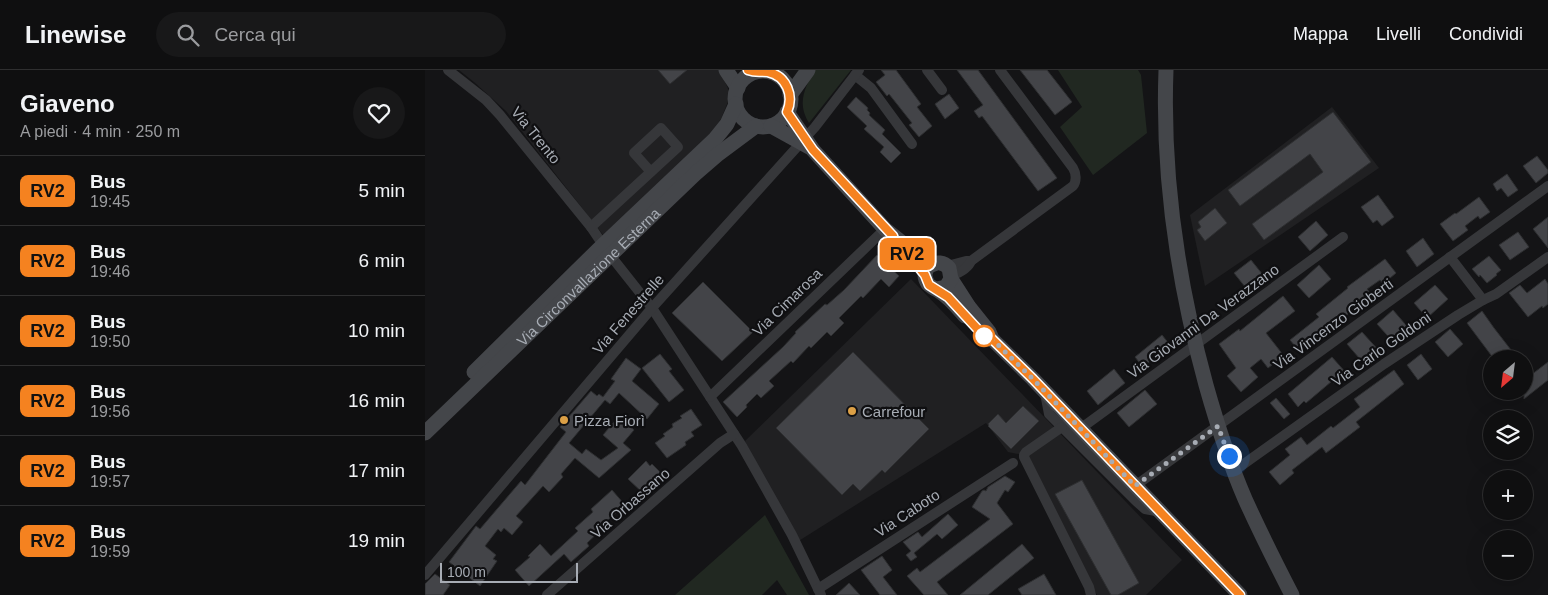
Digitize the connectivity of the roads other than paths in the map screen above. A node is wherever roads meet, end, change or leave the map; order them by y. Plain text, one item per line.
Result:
1 (449, 70) edge
2 (726, 70) edge
3 (808, 70) edge
4 (927, 70) edge
5 (1000, 70) edge
6 (1166, 70) edge
7 (752, 71) edge
8 (775, 72) edge
9 (857, 72) edge
10 (738, 88) junction
11 (942, 90) dead end
12 (790, 95) junction
13 (736, 104) junction
14 (787, 112) junction
15 (763, 126) junction
16 (806, 143) junction
17 (912, 144) dead end
18 (651, 172) dead end
19 (1548, 186) edge
20 (591, 227) junction
21 (889, 232) junction
22 (1343, 237) dead end
23 (606, 250) junction
24 (1450, 257) junction
25 (1548, 257) edge
26 (942, 272) junction
27 (1483, 300) junction
28 (652, 308) junction
29 (992, 339) junction
30 (1196, 344) junction
31 (1045, 392) junction
32 (710, 397) junction
33 (425, 420) edge
34 (1218, 426) junction
35 (1062, 427) junction
36 (1081, 428) junction
37 (425, 433) edge
38 (734, 434) junction
39 (1013, 463) dead end
40 (1234, 471) junction
41 (1135, 486) junction
42 (1161, 512) junction
43 (425, 576) edge
44 (819, 592) edge
45 (547, 595) edge
46 (1091, 595) edge
47 (1240, 595) edge
48 (1292, 595) edge

1 - 20 street, Via Trento
2 - 10 main road
3 - 12 main road
4 - 11 street
5 - 26 street
6 - 30 main road
7 - 8 main road
7 - 10 main road
8 - 12 main road
9 - 16 street, Via Fenestrelle
9 - 17 street, Via Fenestrelle
10 - 13 main road, Via Circonvallazione Esterna
12 - 14 main road
13 - 15 main road
13 - 23 main road, Via Circonvallazione Esterna
14 - 15 main road, Via Circonvallazione Esterna
14 - 16 main road
15 - 16 main road
15 - 23 main road, Via Circonvallazione Esterna
16 - 21 main road
16 - 28 street, Via Fenestrelle
18 - 20 street
19 - 24 street, Via Vincenzo Gioberti
20 - 23 street, Via Trento
21 - 26 main road
21 - 32 street, Via Cimarosa
22 - 30 street, Via Giovanni Da Verazzano
23 - 28 street
23 - 33 main road, Via Circonvallazione Esterna
23 - 37 main road, Via Circonvallazione Esterna
24 - 27 street
24 - 34 street, Via Vincenzo Gioberti
25 - 27 street, Via Carlo Goldoni
26 - 29 main road
26 - 29 main road
27 - 40 street, Via Carlo Goldoni
28 - 32 street
28 - 43 street, Via Fenestrelle
29 - 31 main road
30 - 34 main road
30 - 36 street, Via Giovanni Da Verazzano
31 - 35 street
31 - 36 main road
32 - 38 street
34 - 40 main road
34 - 41 street, Via Vincenzo Gioberti
35 - 42 street
35 - 46 street
36 - 41 main road
38 - 44 street
38 - 45 street, Via Orbassano
39 - 44 street, Via Caboto
40 - 48 main road
41 - 42 main road
42 - 47 main road

